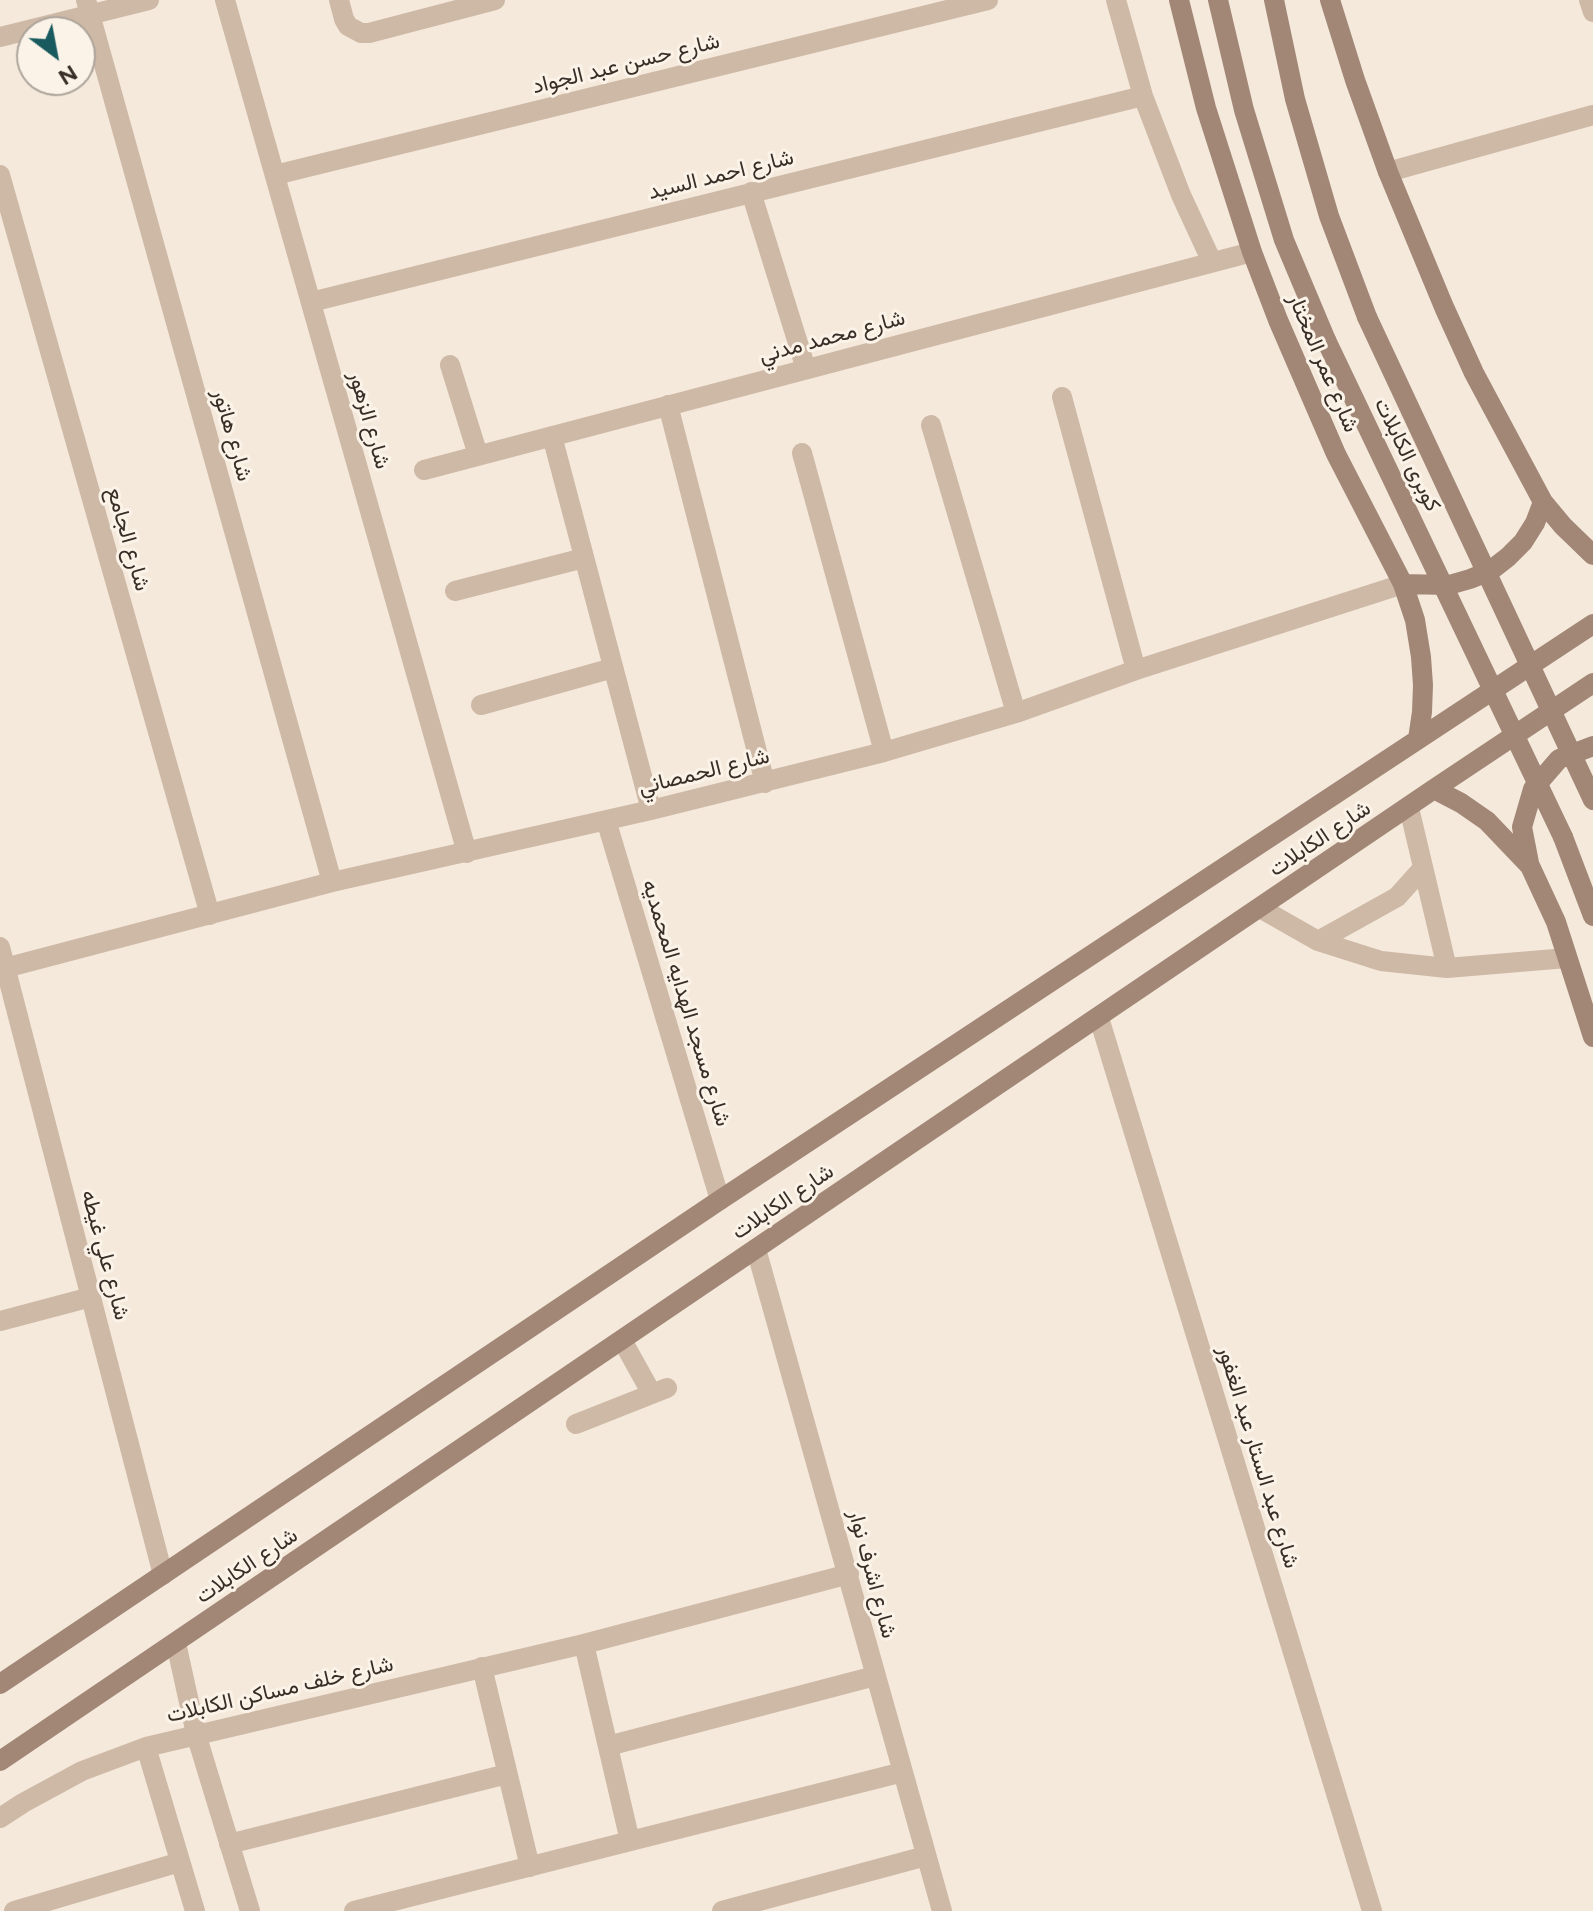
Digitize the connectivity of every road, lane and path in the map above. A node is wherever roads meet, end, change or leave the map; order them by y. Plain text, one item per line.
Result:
1 (149, 0) edge
2 (225, 0) edge
3 (495, 0) edge
4 (988, 0) edge
5 (1116, 0) edge
6 (1179, 0) edge
7 (1218, 0) edge
8 (1274, 0) edge
9 (1330, 0) edge
10 (1589, 0) edge
11 (340, 6) edge
12 (88, 7) edge
13 (1593, 12) edge
14 (0, 37) edge
15 (1143, 96) junction
16 (1593, 115) edge
17 (1388, 172) junction
18 (0, 175) edge
19 (275, 175) junction
20 (751, 192) junction
21 (1252, 252) junction
22 (1212, 262) junction
23 (311, 302) junction
24 (450, 365) dead end
25 (806, 369) junction
26 (1062, 397) dead end
27 (668, 405) junction
28 (931, 425) dead end
29 (552, 436) junction
30 (802, 453) dead end
31 (478, 455) junction
32 (424, 470) dead end
33 (1543, 502) junction
34 (1593, 555) edge
35 (584, 558) junction
36 (1403, 584) junction
37 (455, 591) dead end
38 (1593, 624) edge
39 (613, 668) junction
40 (1136, 670) junction
41 (1593, 683) edge
42 (481, 705) dead end
43 (1016, 713) junction
44 (1418, 739) junction
45 (1593, 746) edge
46 (884, 752) junction
47 (765, 783) junction
48 (1434, 789) junction
49 (1593, 800) edge
50 (1409, 808) junction
51 (651, 810) junction
52 (606, 820) junction
53 (467, 853) junction
54 (1530, 866) junction
55 (1423, 868) junction
56 (332, 882) junction
57 (1260, 908) junction
58 (210, 915) junction
59 (1593, 916) edge
60 (1318, 941) junction
61 (0, 947) edge
62 (1567, 958) junction
63 (5, 968) junction
64 (1447, 968) junction
65 (1099, 1018) junction
66 (1593, 1037) edge
67 (720, 1200) junction
68 (756, 1249) junction
69 (91, 1297) junction
70 (0, 1321) edge
71 (622, 1340) junction
72 (576, 1424) dead end
73 (849, 1574) junction
74 (163, 1575) junction
75 (176, 1643) junction
76 (584, 1644) junction
77 (482, 1667) junction
78 (875, 1676) junction
79 (0, 1684) edge
80 (196, 1734) junction
81 (608, 1746) junction
82 (146, 1747) junction
83 (0, 1761) edge
84 (903, 1772) junction
85 (507, 1774) junction
86 (0, 1818) edge
87 (630, 1841) junction
88 (229, 1844) junction
89 (926, 1856) junction
90 (180, 1862) junction
91 (530, 1867) junction
92 (14, 1911) edge
93 (195, 1911) edge
94 (250, 1911) edge
95 (354, 1911) edge
96 (722, 1911) edge
97 (942, 1911) edge
98 (1372, 1911) edge

1 - 12 street
2 - 19 street, شارع الزهور
3 - 11 street
4 - 19 street, شارع حسن عبد الجواد
5 - 15 street
6 - 21 main road, شارع عمر المختار
7 - 59 main road, كوبرى الكابلات, bridge
8 - 49 main road, كوبرى الكابلات, bridge
9 - 17 main road
10 - 13 street
12 - 14 street
12 - 56 street, شارع هاتور
15 - 20 street, شارع احمد السيد
15 - 22 street
16 - 17 street
17 - 33 main road
18 - 58 street, شارع الجامع
19 - 23 street, شارع الزهور
20 - 23 street, شارع احمد السيد
20 - 25 street
21 - 22 street, شارع محمد مدني
21 - 36 main road, شارع عمر المختار
22 - 25 street, شارع محمد مدني
23 - 53 street, شارع الزهور
24 - 31 street
25 - 27 street, شارع محمد مدني
26 - 40 street
27 - 29 street, شارع محمد مدني
27 - 47 street
28 - 43 street
29 - 31 street, شارع محمد مدني
29 - 35 street
30 - 46 street
31 - 32 street, شارع محمد مدني
33 - 34 main road
33 - 36 main road
35 - 37 street
35 - 39 street
36 - 40 street, شارع الحمصاني
36 - 44 main road, شارع عمر المختار
38 - 44 main road, شارع الكابلات
39 - 42 street
39 - 51 street
40 - 43 street, شارع الحمصاني
41 - 48 main road, شارع الكابلات
43 - 46 street, شارع الحمصاني
44 - 67 main road, شارع الكابلات
45 - 54 main road
46 - 47 street, شارع الحمصاني
47 - 51 street, شارع الحمصاني
48 - 50 main road, شارع الكابلات
48 - 54 main road
50 - 55 street
50 - 57 main road, شارع الكابلات
51 - 52 street, شارع الحمصاني
52 - 53 street, شارع الحمصاني
52 - 67 street, شارع مسجد الهدايه المحمديه
53 - 56 street, شارع الحمصاني
54 - 62 main road
55 - 60 street
55 - 64 street
56 - 58 street, شارع الحمصاني
57 - 60 street
57 - 65 main road, شارع الكابلات
58 - 63 street, شارع الحمصاني
60 - 64 street
61 - 63 street, شارع علي غيطه
62 - 64 street
62 - 66 main road
63 - 69 street, شارع علي غيطه
65 - 68 main road, شارع الكابلات
65 - 98 street, شارع عبد الستار عبد الغفور
67 - 74 main road, شارع الكابلات
68 - 71 main road, شارع الكابلات
68 - 73 street, شارع اشرف نوار
69 - 70 street
69 - 74 street, شارع علي غيطه
71 - 72 street
71 - 75 main road, شارع الكابلات
73 - 76 street, شارع خلف مساكن الكابلات
73 - 78 street, شارع اشرف نوار
74 - 79 main road, شارع الكابلات
75 - 80 street
75 - 83 main road, شارع الكابلات
76 - 77 street, شارع خلف مساكن الكابلات
76 - 81 street
77 - 80 street, شارع خلف مساكن الكابلات
77 - 85 street
78 - 81 street
78 - 84 street, شارع اشرف نوار
80 - 82 street, شارع خلف مساكن الكابلات
80 - 88 street
81 - 87 street
82 - 86 street, شارع خلف مساكن الكابلات
82 - 90 street
84 - 87 street
84 - 89 street, شارع اشرف نوار
85 - 88 street
85 - 91 street
87 - 91 street
88 - 94 street
89 - 96 street
89 - 97 street, شارع اشرف نوار
90 - 92 street
90 - 93 street
91 - 95 street

